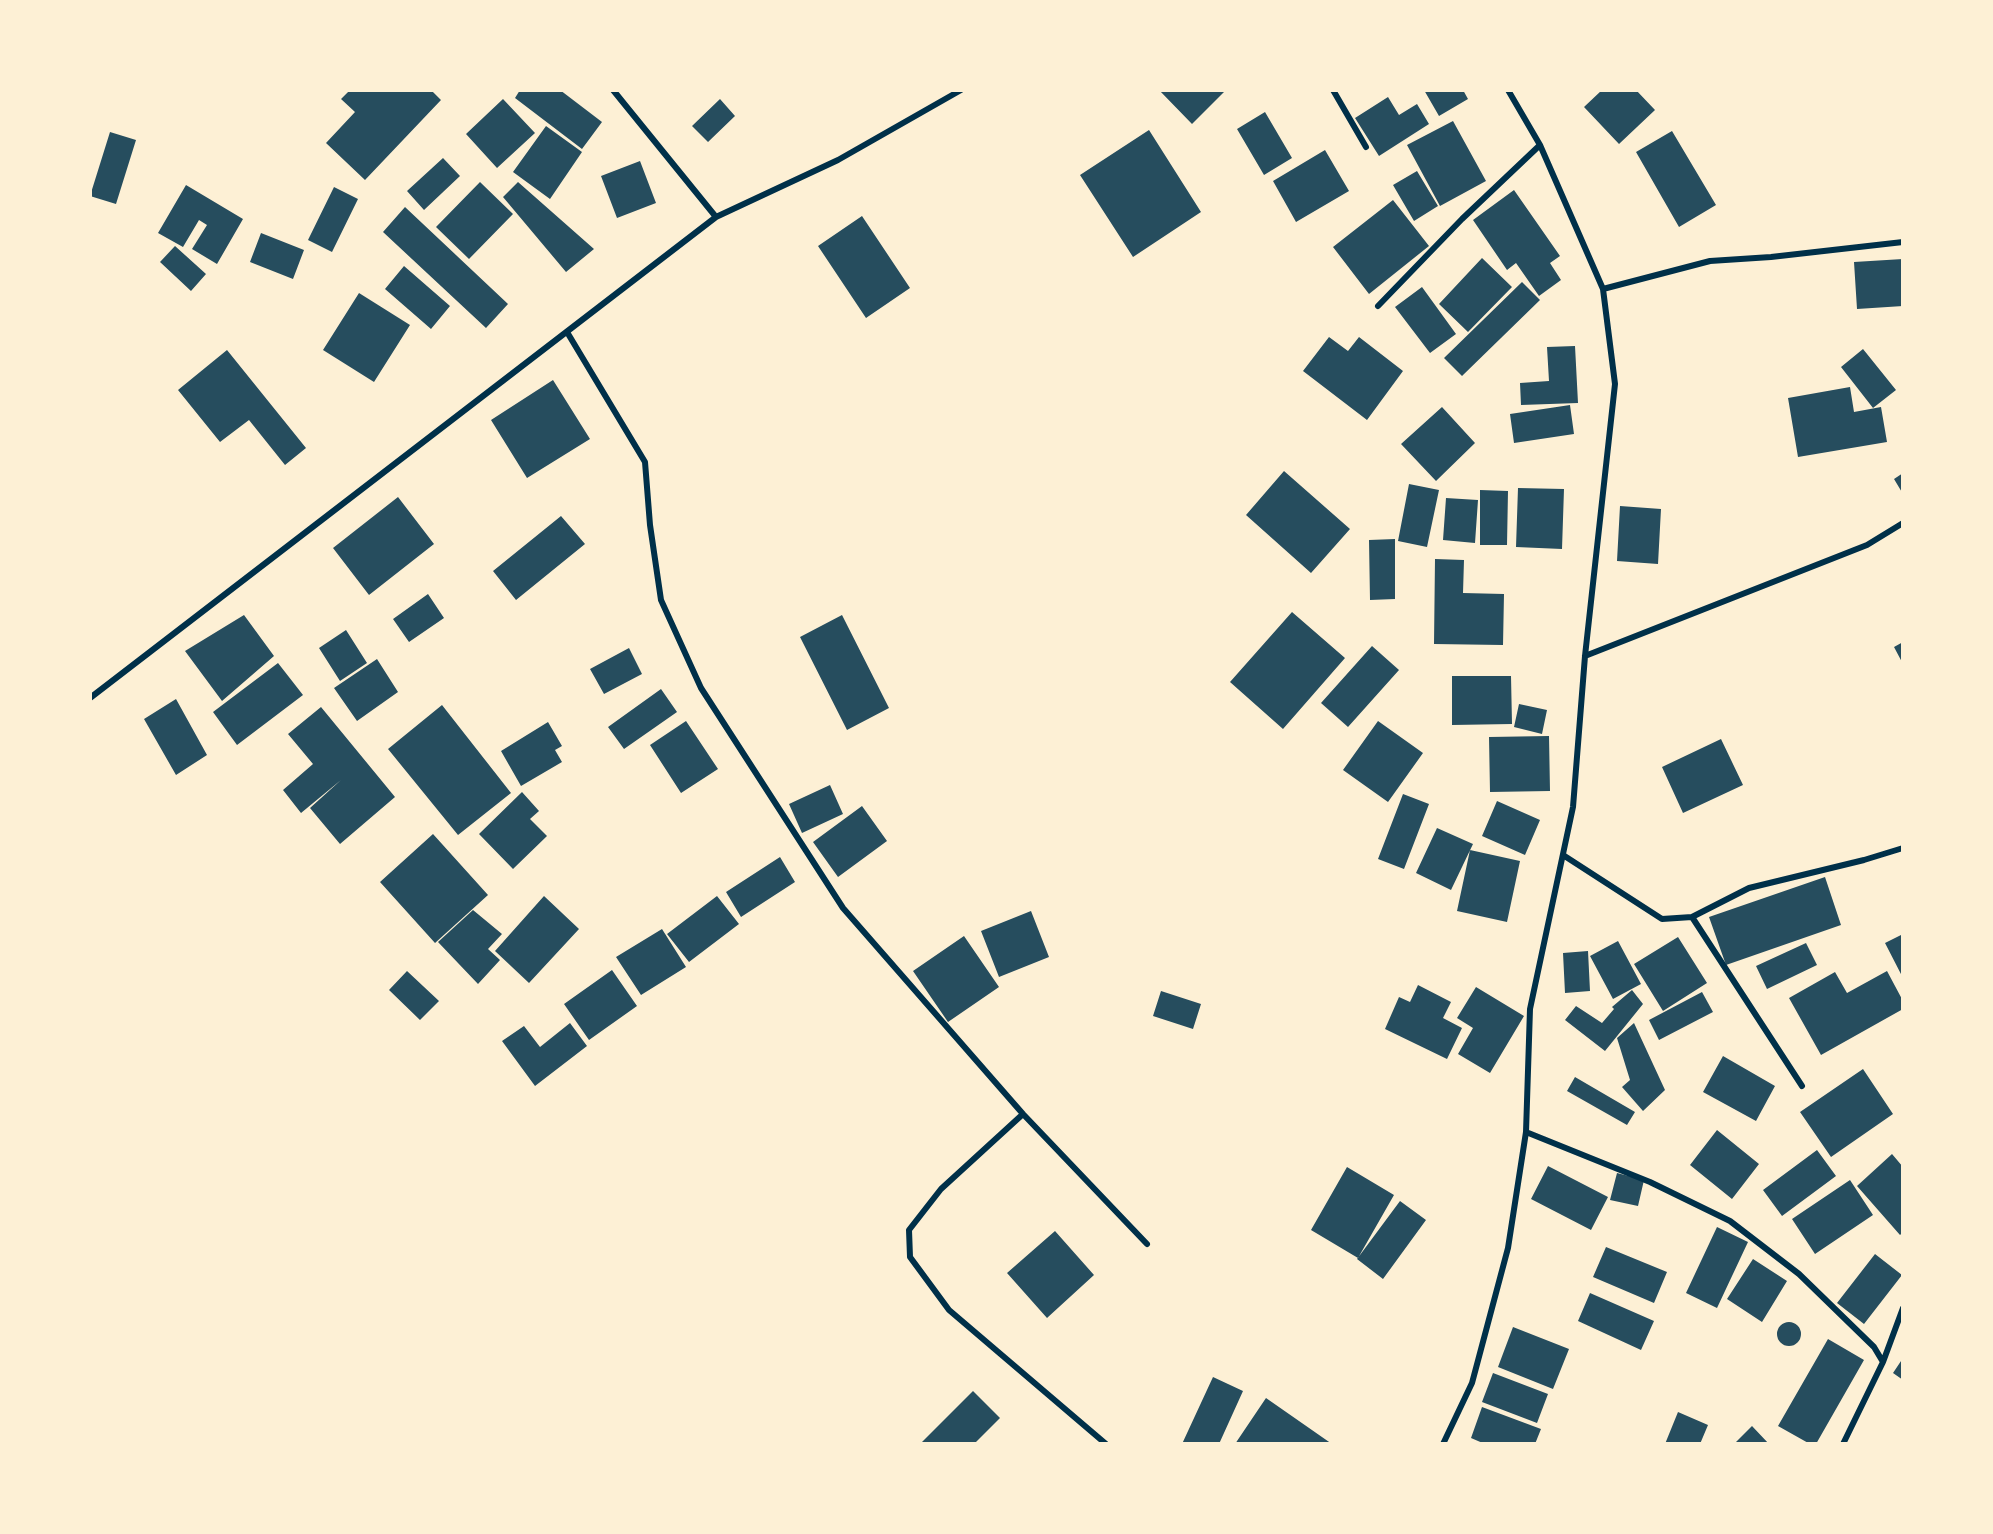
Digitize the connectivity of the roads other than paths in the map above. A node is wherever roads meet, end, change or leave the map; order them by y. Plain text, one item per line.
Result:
1 (613, 90) edge
2 (961, 90) edge
3 (1332, 90) edge
4 (1508, 90) edge
5 (1540, 145) junction
6 (1366, 147) dead end
7 (716, 217) junction
8 (1903, 242) edge
9 (1603, 289) junction
10 (1378, 306) dead end
11 (567, 332) junction
12 (1903, 523) edge
13 (1585, 656) junction
14 (90, 698) edge
15 (1903, 848) edge
16 (1563, 855) junction
17 (1692, 917) junction
18 (1803, 1086) dead end
19 (1023, 1114) junction
20 (1526, 1132) junction
21 (1147, 1244) dead end
22 (1903, 1308) edge
23 (1883, 1362) junction
24 (1106, 1444) edge
25 (1443, 1444) edge
26 (1843, 1444) edge

1 - 7 street
2 - 7 street
3 - 6 street
4 - 5 street
5 - 9 street
5 - 10 street
7 - 11 street
8 - 9 street
9 - 13 street
11 - 14 street
11 - 19 street
12 - 13 street
13 - 16 street
15 - 17 street
16 - 17 street
16 - 20 street
17 - 18 street
19 - 21 street
19 - 24 street
20 - 23 street
20 - 25 street
22 - 23 street
23 - 26 street

